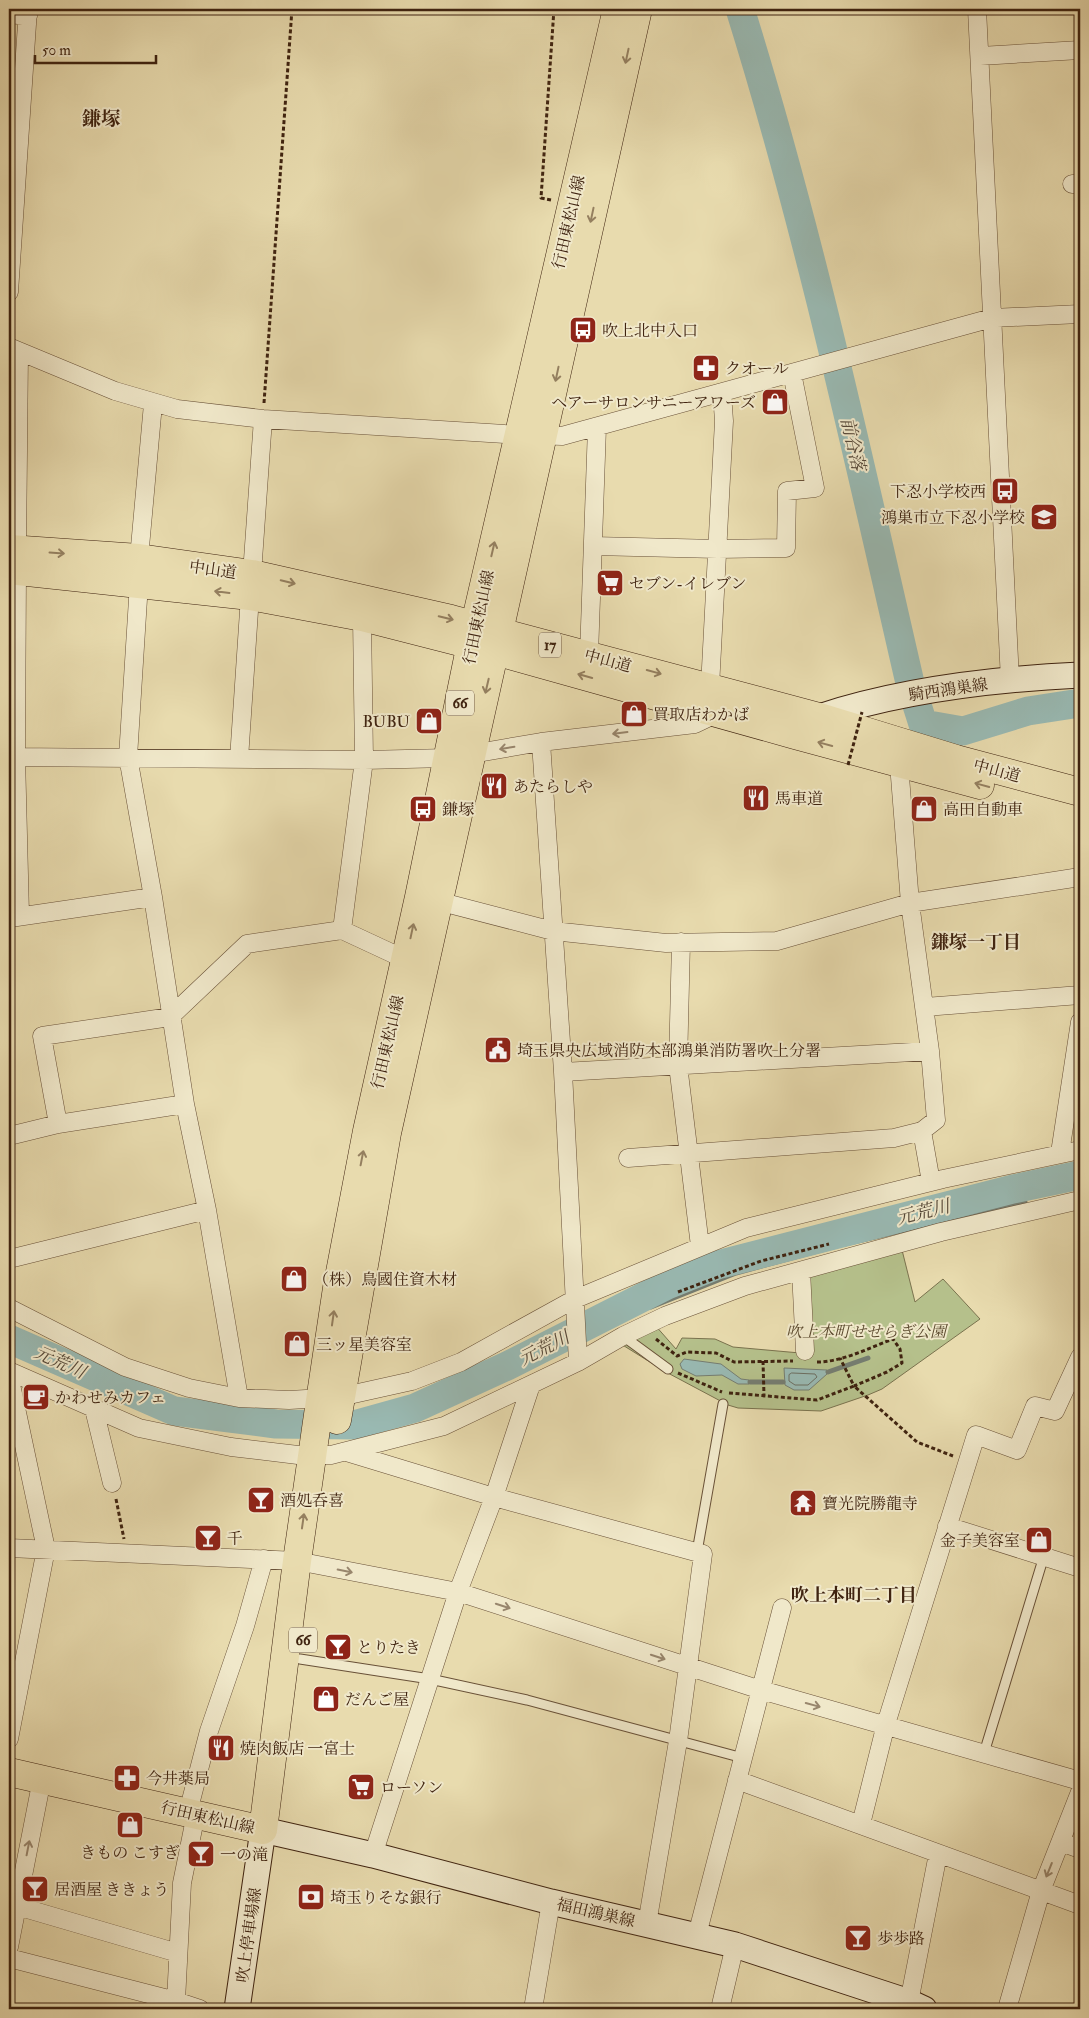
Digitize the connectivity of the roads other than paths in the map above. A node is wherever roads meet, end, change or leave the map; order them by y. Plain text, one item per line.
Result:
1 (617, 9) edge
2 (638, 9) edge
3 (977, 9) edge
4 (28, 12) edge
5 (9, 14) edge
6 (1080, 50) edge
7 (980, 56) junction
8 (9, 292) edge
9 (1080, 314) edge
10 (992, 318) junction
11 (14, 350) edge
12 (792, 373) junction
13 (722, 393) junction
14 (153, 404) junction
15 (263, 419) junction
16 (597, 427) junction
17 (532, 436) junction
18 (593, 546) junction
19 (718, 549) junction
20 (13, 560) edge
21 (139, 571) junction
22 (251, 585) junction
23 (362, 617) junction
24 (485, 638) junction
25 (589, 655) junction
26 (1080, 675) edge
27 (1010, 680) junction
28 (710, 687) junction
29 (718, 713) junction
30 (819, 717) junction
31 (542, 742) junction
32 (12, 756) edge
33 (460, 756) junction
34 (128, 757) junction
35 (239, 759) junction
36 (364, 760) junction
37 (899, 764) junction
38 (1080, 792) edge
39 (1080, 811) edge
40 (1080, 877) edge
41 (153, 897) junction
42 (429, 899) junction
43 (910, 904) junction
44 (14, 917) edge
45 (342, 930) junction
46 (553, 931) junction
47 (681, 942) junction
48 (415, 963) junction
49 (1080, 995) edge
50 (925, 1007) junction
51 (170, 1017) junction
52 (1080, 1022) edge
53 (930, 1051) junction
54 (678, 1065) junction
55 (563, 1072) junction
56 (185, 1104) junction
57 (58, 1124) junction
58 (922, 1131) junction
59 (9, 1136) edge
60 (1080, 1150) edge
61 (688, 1152) junction
62 (1060, 1154) junction
63 (628, 1158) dead end
64 (931, 1182) junction
65 (1080, 1200) edge
66 (206, 1210) junction
67 (700, 1246) junction
68 (9, 1259) edge
69 (801, 1270) junction
70 (573, 1300) junction
71 (9, 1308) edge
72 (623, 1336) junction
73 (805, 1356) road end
74 (1080, 1356) edge
75 (578, 1362) junction
76 (668, 1369) road end
77 (9, 1373) edge
78 (531, 1385) junction
79 (239, 1398) junction
80 (330, 1399) junction
81 (723, 1404) dead end
82 (94, 1409) junction
83 (327, 1452) junction
84 (112, 1483) road end
85 (494, 1497) junction
86 (947, 1526) junction
87 (9, 1548) edge
88 (46, 1549) junction
89 (697, 1552) junction
90 (1044, 1556) junction
91 (264, 1559) junction
92 (306, 1563) junction
93 (1080, 1568) edge
94 (458, 1592) junction
95 (782, 1608) dead end
96 (300, 1660) junction
97 (687, 1666) junction
98 (430, 1679) junction
99 (761, 1690) junction
100 (886, 1724) junction
101 (9, 1739) edge
102 (678, 1741) junction
103 (984, 1753) junction
104 (743, 1758) junction
105 (9, 1772) edge
106 (42, 1779) junction
107 (738, 1780) junction
108 (1080, 1783) edge
109 (192, 1813) junction
110 (861, 1824) junction
111 (270, 1832) junction
112 (1061, 1842) junction
113 (1080, 1849) edge
114 (938, 1854) junction
115 (373, 1855) junction
116 (1041, 1891) junction
117 (14, 1902) edge
118 (551, 1902) junction
119 (1080, 1905) edge
120 (647, 1924) junction
121 (697, 1935) junction
122 (735, 1945) junction
123 (9, 1947) edge
124 (178, 1953) junction
125 (9, 1958) edge
126 (176, 2005) edge
127 (917, 2006) edge
128 (200, 2009) edge
129 (237, 2009) edge
130 (252, 2009) edge
131 (533, 2009) edge
132 (720, 2009) edge
133 (1007, 2009) edge

1 - 17 main road, 行田東松山線 / 66
2 -> 17 main road, 行田東松山線 / 66
3 - 7 street
4 - 5 street
4 - 8 street
6 - 7 street
7 - 10 street
9 - 10 street
10 - 12 street
10 - 27 street
11 - 14 street
11 - 20 street
12 - 13 street
12 - 19 street
13 - 16 street
13 - 19 street
14 - 15 street
14 - 21 street
15 - 17 street
15 - 22 street
16 - 17 street
16 - 18 street
17 - 24 main road, 行田東松山線 / 66
18 - 19 street
18 - 25 street
19 - 28 street
20 - 21 main road, 中山道 / 17
20 - 32 street
21 - 22 main road, 中山道 / 17
21 - 34 street
22 - 23 main road, 中山道 / 17
22 -> 24 main road, 中山道 / 17
22 - 35 street
23 - 24 main road, 中山道 / 17
23 - 36 street
24 - 25 main road, 中山道 / 17
29 -> 24 main road, 中山道 / 17
24 - 33 main road, 行田東松山線 / 66
25 -> 28 main road, 中山道 / 17
26 - 27 main road, 騎西鴻巣線
27 - 30 main road, 騎西鴻巣線
28 - 30 main road, 中山道 / 17
29 -> 31 street
37 -> 29 main road, 中山道 / 17
30 - 38 main road, 中山道 / 17
31 -> 33 street
31 - 46 street
32 - 34 street
32 - 44 street
33 - 36 street
33 - 42 main road, 行田東松山線 / 66
34 - 35 street
34 - 41 street
35 - 36 street
36 - 45 street
39 -> 37 main road, 中山道 / 17
37 - 43 street
40 - 43 street
41 - 44 street
41 - 51 street
42 - 46 street
42 - 48 main road, 行田東松山線 / 66
43 - 47 street
43 - 50 street
45 - 48 street
45 - 51 street
46 - 47 street
46 - 55 street
47 - 54 street
48 - 80 main road, 行田東松山線 / 66
49 - 50 street
50 - 53 street
51 - 56 street
51 - 57 street
52 - 62 street
53 - 54 street
53 - 58 street
54 - 55 street
54 - 61 street
55 - 70 street
56 - 57 street
56 - 66 street
57 - 59 street
58 - 61 street
58 - 64 street
60 - 62 street
61 - 63 street
61 - 67 street
62 - 64 street
64 - 67 street
65 - 69 street
66 - 68 street
66 - 79 street
67 - 70 street
69 - 72 street
69 - 73 street
70 - 75 street
70 - 80 street
71 - 79 street
72 - 75 street
72 - 76 lane
74 - 86 street
75 - 78 street
77 - 82 street
77 - 88 street
78 - 83 street
78 - 85 street
79 - 80 street
80 - 83 main road, 行田東松山線 / 66
81 - 89 lane
82 - 83 street
82 - 84 street
83 - 85 street
83 - 92 main road, 行田東松山線 / 66
85 - 89 street
85 - 94 street
86 - 90 street
86 - 100 street
87 - 88 street
88 - 91 street
88 - 101 street
89 - 97 street
90 - 93 street
90 - 103 lane
91 - 92 street
91 - 109 street
92 -> 94 street
92 - 96 main road, 行田東松山線 / 66
92 - 111 main road, 行田東松山線 / 66
94 -> 97 street
94 - 98 street
95 - 99 street
96 - 98 lane
96 - 111 main road, 行田東松山線 / 66
97 - 99 street
97 - 102 street
98 - 102 lane
98 - 115 street
99 -> 100 street
99 - 104 street
100 - 103 street
100 - 110 street
102 - 104 lane
102 - 120 street
103 - 108 street
104 - 107 street
105 - 106 main road, 行田東松山線
106 - 109 main road, 行田東松山線
117 -> 106 street
107 - 110 street
107 - 121 street
108 - 112 street
109 - 111 main road, 行田東松山線
109 - 124 street
110 - 114 street
111 - 115 main road, 福田鴻巣線
111 - 129 main road, 吹上停車場線
111 - 130 main road, 吹上停車場線
112 - 113 street
112 -> 116 street
114 - 116 street
114 - 127 street
115 - 118 main road, 福田鴻巣線
116 - 119 street
116 - 133 street
117 - 123 street
117 - 124 street
118 - 120 main road, 福田鴻巣線
118 - 131 street
120 - 121 main road, 福田鴻巣線
121 - 122 main road, 福田鴻巣線
122 - 127 main road, 福田鴻巣線
122 - 132 street
124 - 126 street
125 - 126 street
126 - 128 street

